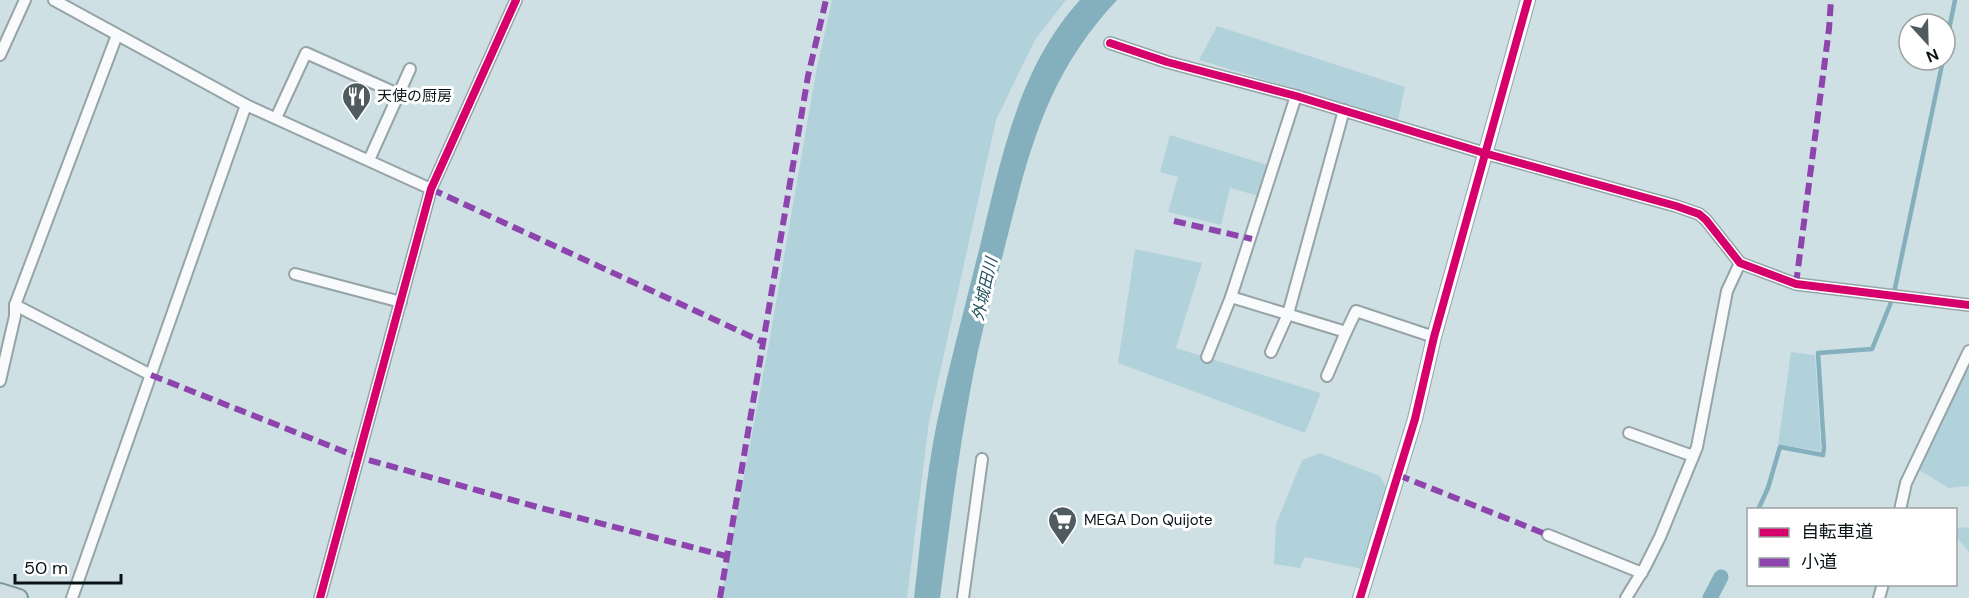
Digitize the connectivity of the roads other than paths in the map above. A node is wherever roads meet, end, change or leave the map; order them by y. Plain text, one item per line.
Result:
1 (25, 0) edge
2 (54, 0) edge
3 (516, 0) edge
4 (1528, 0) edge
5 (117, 35) junction
6 (1110, 43) dead end
7 (0, 55) edge
8 (410, 69) dead end
9 (398, 94) junction
10 (1296, 96) junction
11 (246, 105) junction
12 (1344, 110) junction
13 (276, 118) junction
14 (1484, 153) junction
15 (369, 160) junction
16 (431, 189) junction
17 (1740, 263) junction
18 (295, 274) dead end
19 (1231, 297) junction
20 (400, 302) junction
21 (15, 305) junction
22 (1969, 305) edge
23 (1288, 314) junction
24 (1346, 332) junction
25 (1434, 337) junction
26 (1969, 351) edge
27 (1271, 352) dead end
28 (1207, 357) dead end
29 (151, 375) junction
30 (1327, 376) dead end
31 (0, 381) edge
32 (1629, 433) dead end
33 (1693, 456) junction
34 (982, 459) dead end
35 (1900, 508) edge
36 (1548, 536) dead end
37 (1642, 573) junction
38 (0, 592) edge
39 (19, 598) edge
40 (72, 598) edge
41 (320, 598) edge
42 (963, 598) edge
43 (1360, 598) edge
44 (1626, 598) edge

1 - 7 street
2 - 5 street
3 - 16 street
4 - 14 street
5 - 11 street
5 - 21 street
6 - 10 street
8 - 9 street
9 - 13 street
9 - 15 street
10 - 12 street
10 - 19 street
11 - 13 street
11 - 29 street
12 - 14 street
12 - 23 street
13 - 15 street
14 - 17 street
14 - 25 street
15 - 16 street
16 - 20 street
17 - 22 street
17 - 33 street
18 - 20 street
19 - 23 street
19 - 28 street
20 - 41 street
21 - 29 street
21 - 31 street
23 - 24 street
23 - 27 street
24 - 25 street
24 - 30 street
25 - 43 street
26 - 35 street
29 - 40 street
32 - 33 street
33 - 37 street
34 - 42 street
36 - 37 street
37 - 44 street
38 - 39 main road

